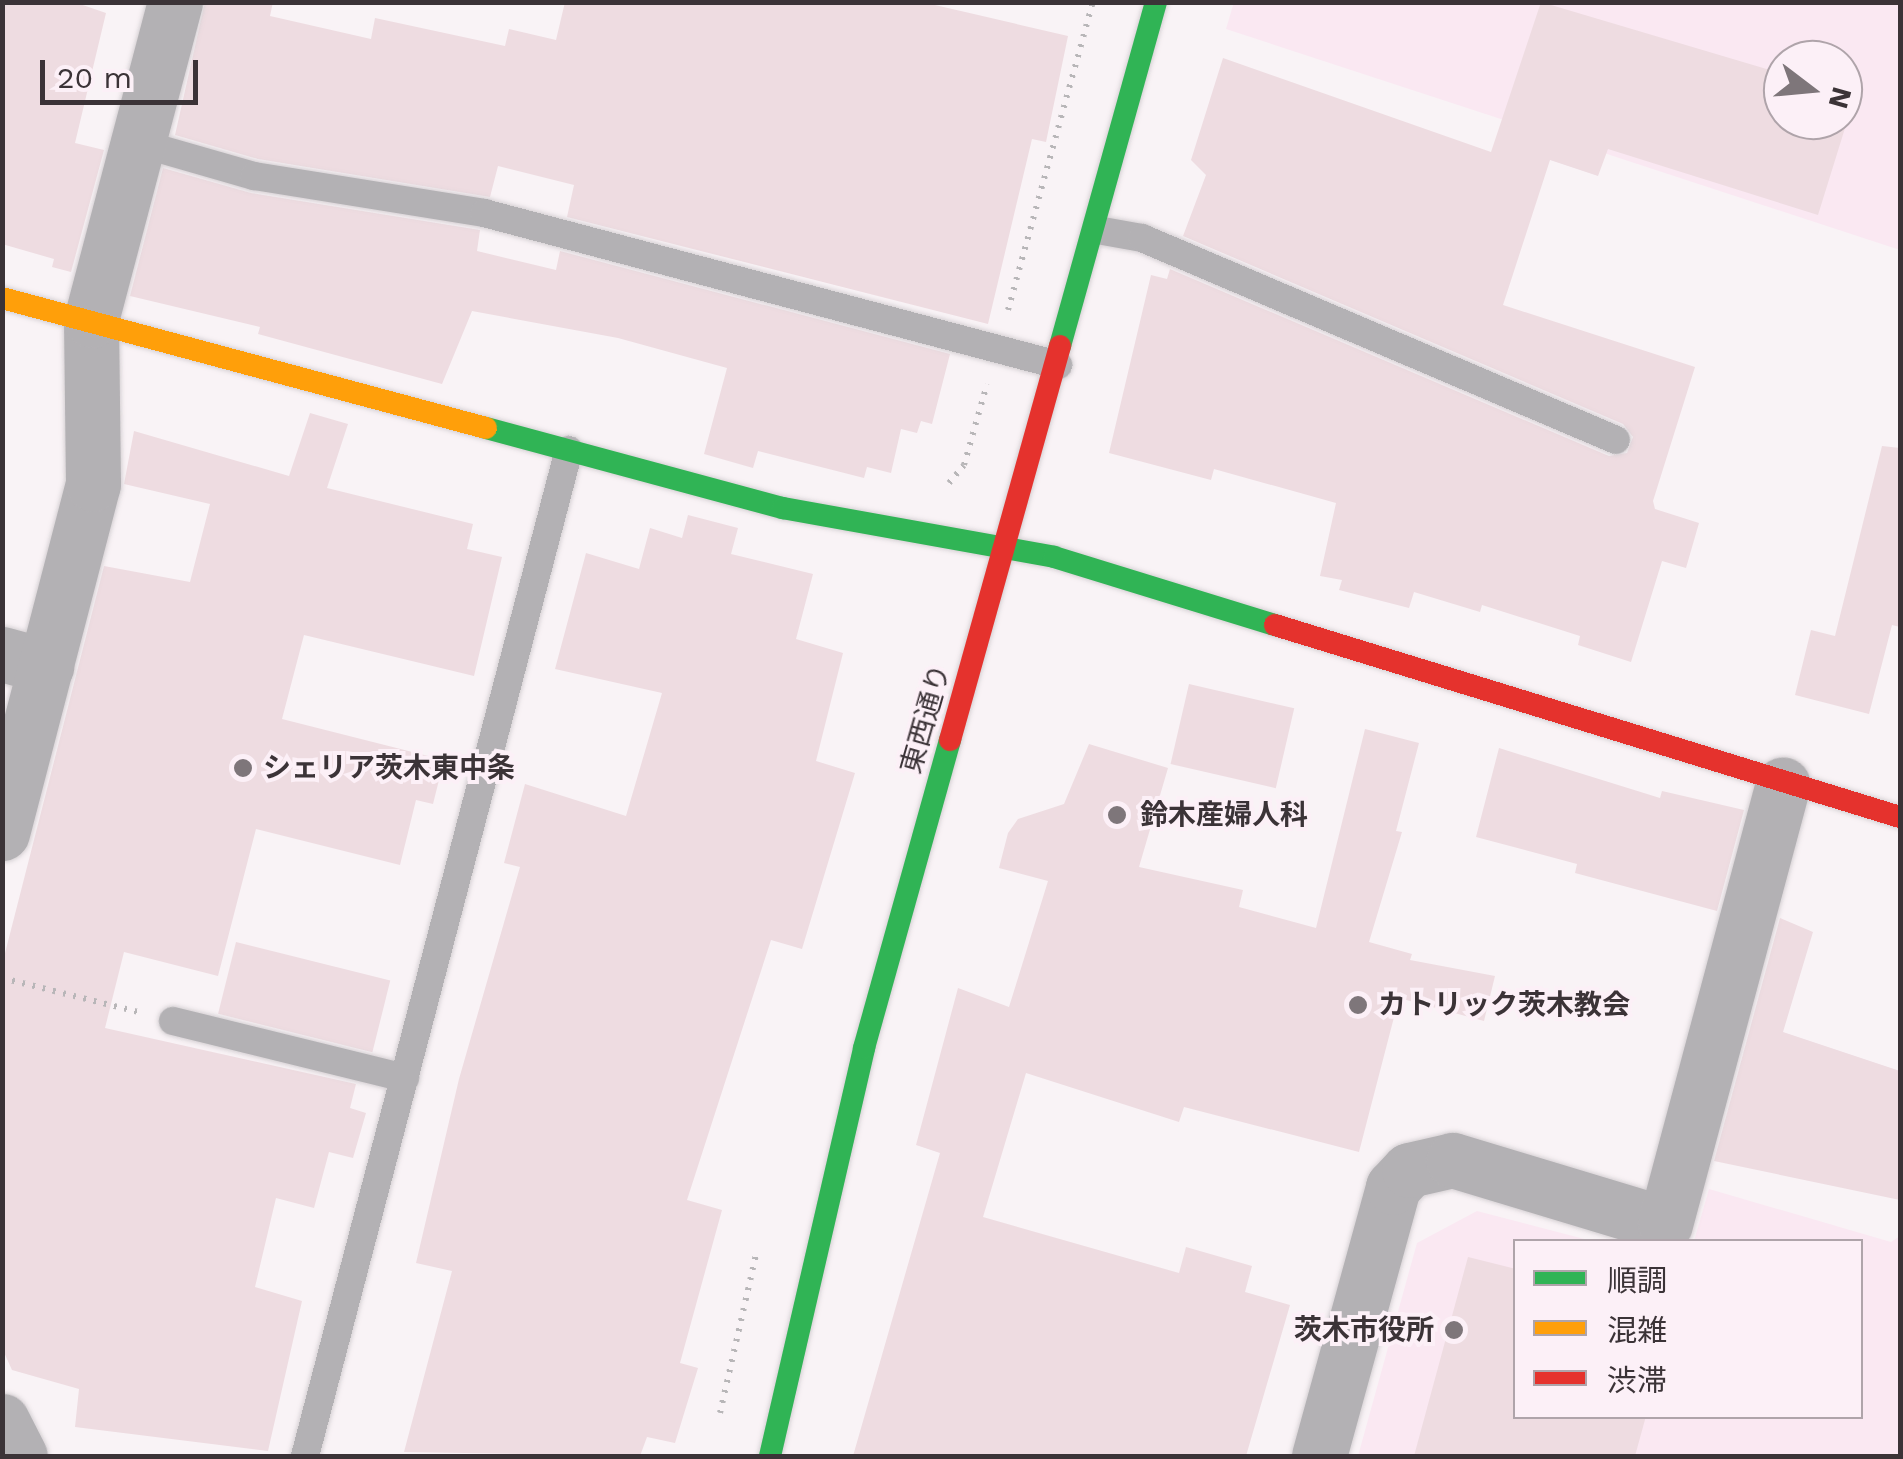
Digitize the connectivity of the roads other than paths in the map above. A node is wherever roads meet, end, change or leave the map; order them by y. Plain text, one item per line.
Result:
1 (175, 2) edge
2 (1156, 2) edge
3 (138, 143) junction
4 (1097, 230) junction
5 (2, 298) edge
6 (91, 320) junction
7 (1058, 365) junction
8 (1616, 440) dead end
9 (569, 450) junction
10 (1005, 550) junction
11 (24, 660) edge
12 (1783, 785) junction
13 (1900, 818) edge
14 (2, 833) edge
15 (173, 1021) road end
16 (404, 1078) junction
17 (2, 1421) edge
18 (20, 1456) edge
19 (305, 1456) edge
20 (770, 1456) edge
21 (1319, 1456) edge

1 - 3 street
2 - 4 street, 東西通り
3 - 6 street
3 - 7 lane
4 - 7 street, 東西通り
4 - 8 lane
5 - 6 street
6 - 9 street
6 - 11 street
7 - 10 street, 東西通り
9 - 10 street
9 - 16 lane
10 - 12 street
10 - 20 street, 東西通り
11 - 14 street
12 - 13 street
12 - 21 street
15 - 16 lane
16 - 19 lane
17 - 18 street

